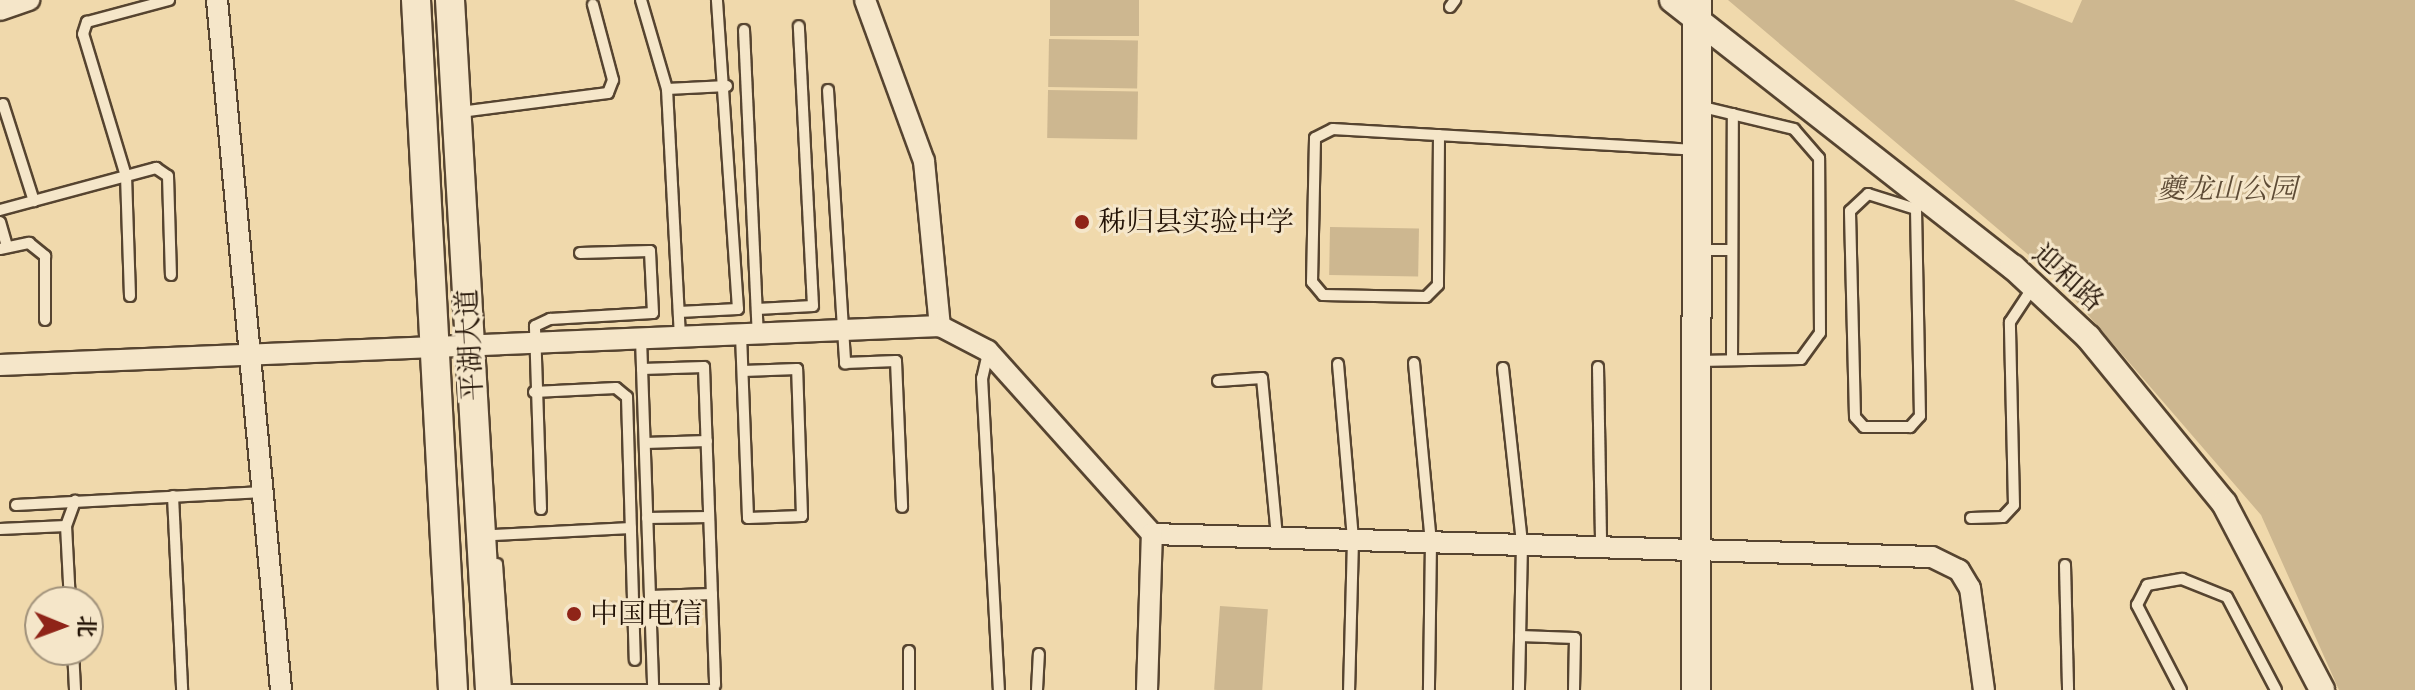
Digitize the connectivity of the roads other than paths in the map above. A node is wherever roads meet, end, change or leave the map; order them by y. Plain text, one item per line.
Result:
1 (29, 0) edge
2 (169, 0) edge
3 (217, 0) edge
4 (416, 0) edge
5 (450, 0) edge
6 (461, 0) edge
7 (641, 0) edge
8 (717, 0) edge
9 (865, 0) edge
10 (1672, 0) edge
11 (593, 5) dead end
12 (0, 10) edge
13 (1697, 10) edge
14 (799, 26) dead end
15 (744, 30) dead end
16 (727, 86) junction
17 (667, 89) junction
18 (828, 90) dead end
19 (3, 104) dead end
20 (1696, 105) junction
21 (468, 111) junction
22 (1733, 114) junction
23 (1439, 135) junction
24 (1696, 150) junction
25 (126, 176) junction
26 (34, 201) junction
27 (1919, 203) junction
28 (0, 210) edge
29 (0, 222) edge
30 (4, 248) edge
31 (1696, 250) junction
32 (1732, 250) junction
33 (580, 253) dead end
34 (171, 275) dead end
35 (2034, 286) junction
36 (130, 296) dead end
37 (757, 309) junction
38 (679, 312) junction
39 (45, 320) dead end
40 (940, 326) junction
41 (843, 330) junction
42 (750, 334) junction
43 (680, 337) junction
44 (641, 339) junction
45 (532, 343) junction
46 (476, 346) junction
47 (434, 347) junction
48 (988, 351) junction
49 (252, 355) junction
50 (1732, 360) junction
51 (1696, 361) junction
52 (1414, 363) dead end
53 (1338, 364) dead end
54 (0, 365) edge
55 (1598, 367) dead end
56 (1503, 368) dead end
57 (642, 369) junction
58 (743, 371) junction
59 (1218, 381) dead end
60 (534, 392) junction
61 (707, 441) junction
62 (645, 443) junction
63 (264, 492) junction
64 (173, 496) junction
65 (75, 501) junction
66 (16, 505) dead end
67 (902, 507) dead end
68 (541, 509) dead end
69 (709, 517) junction
70 (647, 518) junction
71 (1971, 518) dead end
72 (66, 526) junction
73 (631, 528) junction
74 (0, 529) edge
75 (1152, 534) junction
76 (494, 535) junction
77 (1277, 538) junction
78 (1353, 540) junction
79 (1431, 542) junction
80 (1522, 544) junction
81 (1601, 547) junction
82 (1696, 549) junction
83 (2065, 565) dead end
84 (69, 586) edge
85 (712, 594) junction
86 (650, 596) junction
87 (1520, 636) junction
88 (909, 651) dead end
89 (1039, 654) dead end
90 (635, 660) dead end
91 (74, 666) edge
92 (653, 687) junction
93 (638, 688) edge
94 (714, 688) edge
95 (75, 690) edge
96 (182, 690) edge
97 (281, 690) edge
98 (453, 690) edge
99 (490, 690) edge
100 (504, 690) edge
101 (909, 690) edge
102 (999, 690) edge
103 (1037, 690) edge
104 (1147, 690) edge
105 (1349, 690) edge
106 (1429, 690) edge
107 (1519, 690) edge
108 (1574, 690) edge
109 (1696, 690) edge
110 (1984, 690) edge
111 (2068, 690) edge
112 (2181, 690) edge
113 (2276, 690) edge
114 (2322, 690) edge

1 - 12 street
2 - 25 lane
3 - 49 street
4 - 47 main road, 平湖大道
5 - 46 main road, 平湖大道
6 - 21 lane
7 - 17 lane
8 - 16 lane
9 - 40 street
10 - 13 street, 迎和路
11 - 21 lane
13 - 20 main road
13 - 27 street, 迎和路
14 - 37 lane
15 - 37 lane
16 - 17 lane
16 - 38 lane
17 - 38 lane
18 - 41 lane
19 - 26 lane
20 - 22 lane
20 - 24 main road
21 - 46 lane
22 - 32 lane
22 - 50 lane
23 - 23 lane
23 - 24 lane
24 - 31 main road
25 - 26 lane
25 - 34 lane
25 - 36 lane
26 - 28 lane
27 - 27 lane
27 - 35 street, 迎和路
29 - 30 lane
30 - 39 lane
31 - 32 lane
31 - 51 main road
32 - 50 lane
33 - 45 lane
35 - 71 lane
35 - 114 street, 迎和路
37 - 42 lane
38 - 43 lane
40 - 41 street
40 - 48 street
41 - 42 street
41 - 67 lane
42 - 43 street
42 - 58 lane
43 - 44 street
44 - 45 street
44 - 57 lane
45 - 46 street
45 - 60 lane
46 - 47 street
46 - 76 lane
46 - 99 main road, 平湖大道
47 - 49 street
47 - 98 main road, 平湖大道
48 - 75 street
48 - 102 lane
49 - 54 street
49 - 63 street
50 - 51 lane
51 - 82 main road
52 - 79 lane
53 - 78 lane
55 - 81 lane
56 - 80 lane
57 - 61 lane
57 - 62 lane
58 - 58 lane
59 - 77 lane
60 - 68 lane
60 - 73 lane
61 - 62 lane
61 - 69 lane
62 - 70 lane
63 - 64 lane
63 - 97 street
64 - 65 lane
64 - 96 lane
65 - 66 lane
65 - 72 lane
69 - 70 lane
69 - 85 lane
70 - 86 lane
72 - 74 lane
72 - 84 lane
73 - 76 lane
73 - 90 lane
75 - 77 street
75 - 104 street
76 - 100 lane
77 - 78 street
78 - 79 street
78 - 105 lane
79 - 80 street
79 - 106 lane
80 - 81 street
80 - 87 lane
81 - 82 street
82 - 109 main road
82 - 110 street
83 - 111 lane
85 - 86 lane
85 - 94 lane
86 - 92 lane
87 - 107 lane
87 - 108 lane
88 - 101 lane
89 - 103 lane
91 - 95 lane
92 - 93 lane
92 - 94 lane
93 - 100 lane
112 - 113 lane

